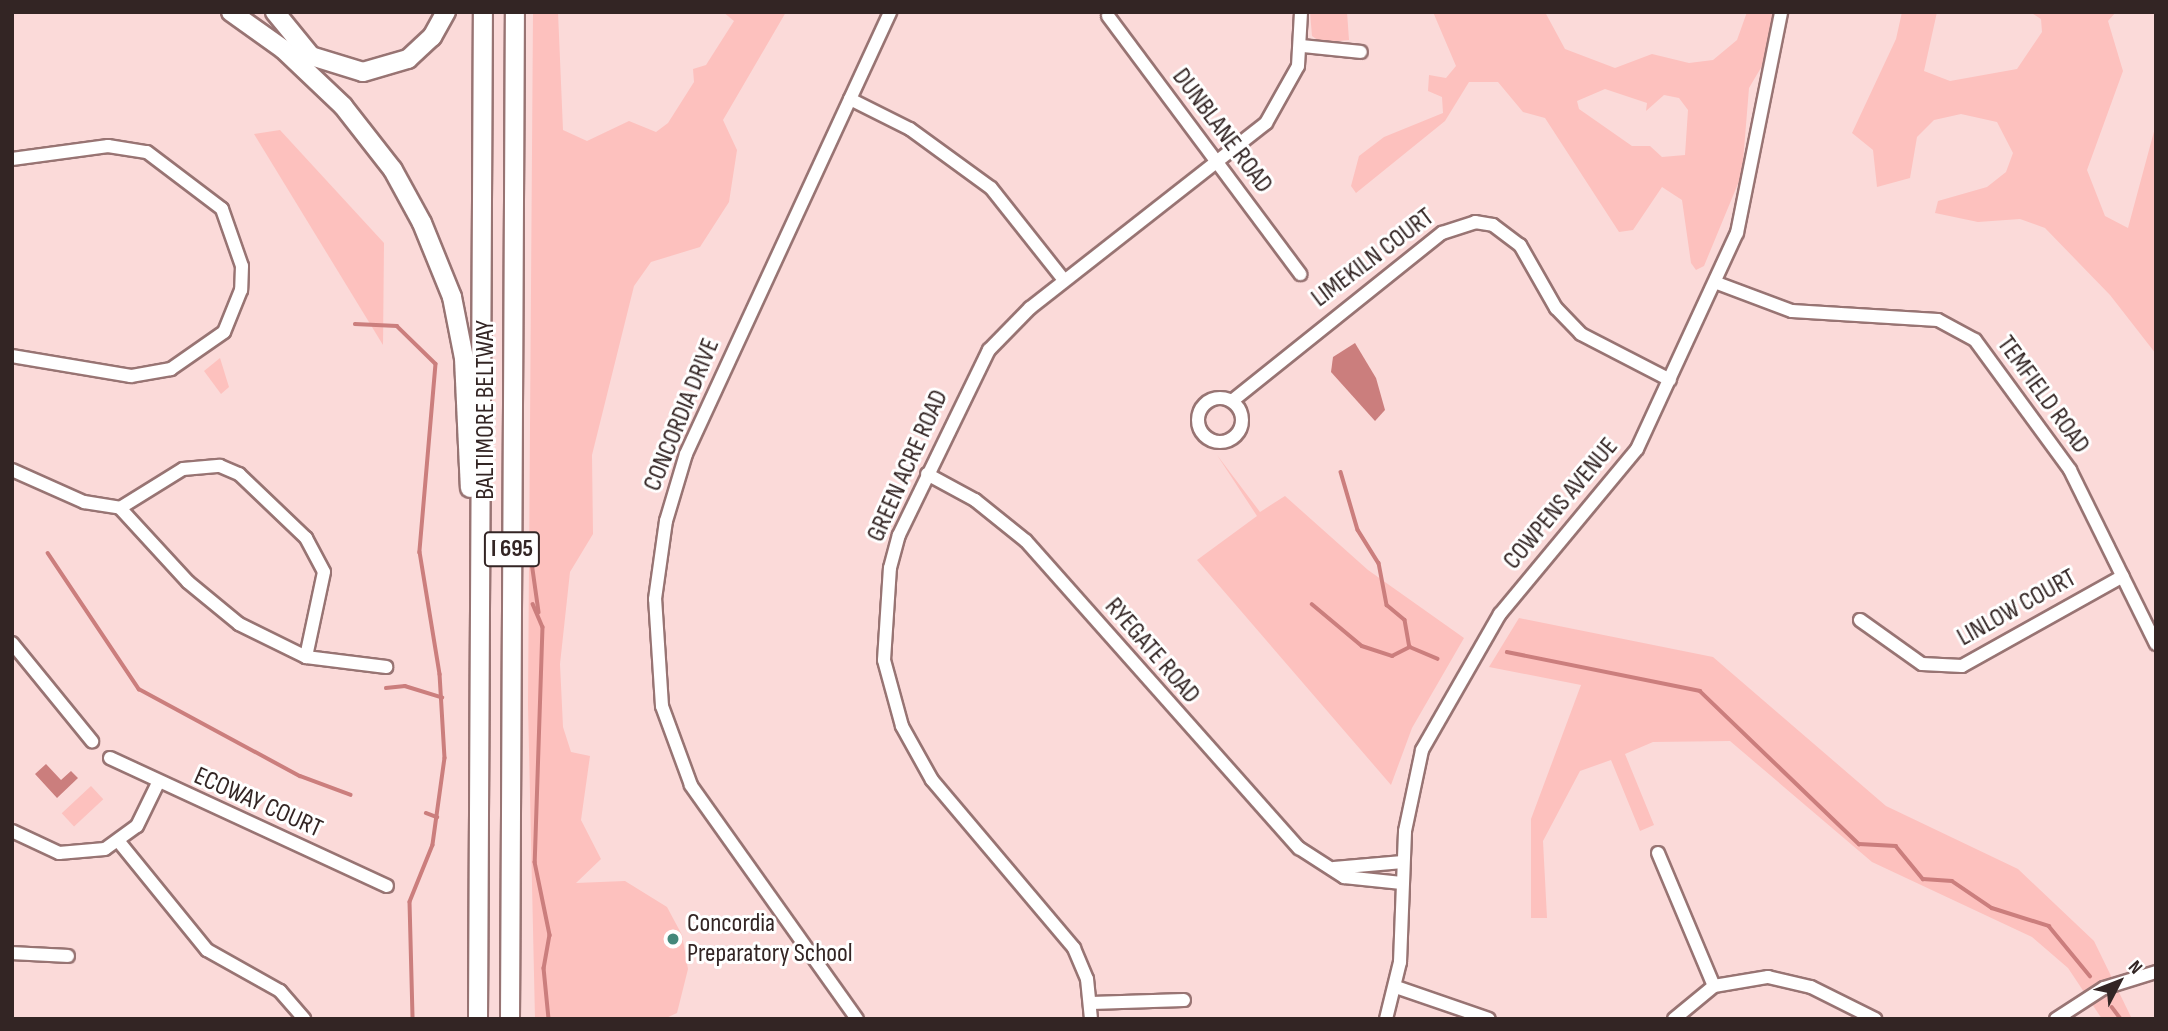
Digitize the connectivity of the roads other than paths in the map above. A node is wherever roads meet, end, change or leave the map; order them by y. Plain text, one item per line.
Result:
1 (231, 12) edge
2 (275, 12) edge
3 (446, 12) edge
4 (483, 12) edge
5 (515, 12) edge
6 (890, 12) edge
7 (1301, 12) edge
8 (1781, 12) edge
9 (1108, 16) dead end
10 (1302, 46) junction
11 (1361, 52) dead end
12 (850, 99) junction
13 (12, 159) edge
14 (1218, 164) junction
15 (1300, 274) dead end
16 (1064, 280) junction
17 (1717, 283) junction
18 (12, 356) edge
19 (1670, 380) junction
20 (1232, 401) dead end
21 (12, 470) edge
22 (927, 474) junction
23 (120, 508) junction
24 (2123, 576) junction
25 (1860, 620) dead end
26 (12, 643) edge
27 (2156, 644) edge
28 (306, 657) junction
29 (386, 667) dead end
30 (480, 667) junction
31 (92, 741) dead end
32 (110, 758) dead end
33 (158, 783) junction
34 (12, 831) edge
35 (120, 843) junction
36 (1658, 853) dead end
37 (1403, 862) junction
38 (1334, 868) junction
39 (1402, 883) junction
40 (387, 886) dead end
41 (12, 953) edge
42 (68, 956) dead end
43 (2156, 972) edge
44 (1714, 986) junction
45 (1396, 988) junction
46 (1184, 1000) dead end
47 (1091, 1003) junction
48 (304, 1019) edge
49 (478, 1019) edge
50 (510, 1019) edge
51 (857, 1019) edge
52 (1091, 1019) edge
53 (1386, 1019) edge
54 (1489, 1019) edge
55 (1674, 1019) edge
56 (1875, 1019) edge
57 (2056, 1019) edge

1 - 30 highway
2 - 3 highway
4 - 30 highway, BALTIMORE BELTWAY / I 695
5 - 50 highway, BALTIMORE BELTWAY / I 695
6 - 12 street, CONCORDIA DRIVE
7 - 10 street, GREEN ACRE ROAD
8 - 17 street, COWPENS AVENUE
9 - 14 street, DUNBLANE ROAD
10 - 11 street
10 - 14 street, GREEN ACRE ROAD
12 - 16 street
12 - 51 street, CONCORDIA DRIVE
13 - 18 street
14 - 15 street, DUNBLANE ROAD
14 - 16 street, GREEN ACRE ROAD
16 - 22 street, GREEN ACRE ROAD
17 - 19 street, COWPENS AVENUE
17 - 24 street, TEMFIELD ROAD
19 - 20 street, LIMEKILN COURT
19 - 37 street, COWPENS AVENUE
21 - 23 street
22 - 38 street, RYEGATE ROAD
22 - 47 street, GREEN ACRE ROAD
23 - 28 street
23 - 28 street
24 - 25 street, LINLOW COURT
24 - 27 street, TEMFIELD ROAD
26 - 31 street
28 - 29 street
30 - 49 highway, BALTIMORE BELTWAY / I 695
32 - 33 street, ECOWAY COURT
33 - 35 street
33 - 40 street, ECOWAY COURT
34 - 35 street
35 - 48 street
36 - 44 street
37 - 38 street
37 - 39 street, COWPENS AVENUE
38 - 39 street, RYEGATE ROAD
39 - 45 street, COWPENS AVENUE
41 - 42 street
43 - 57 street
44 - 55 street
44 - 56 street
45 - 53 street, COWPENS AVENUE
45 - 54 street
46 - 47 street
47 - 52 street, GREEN ACRE ROAD

